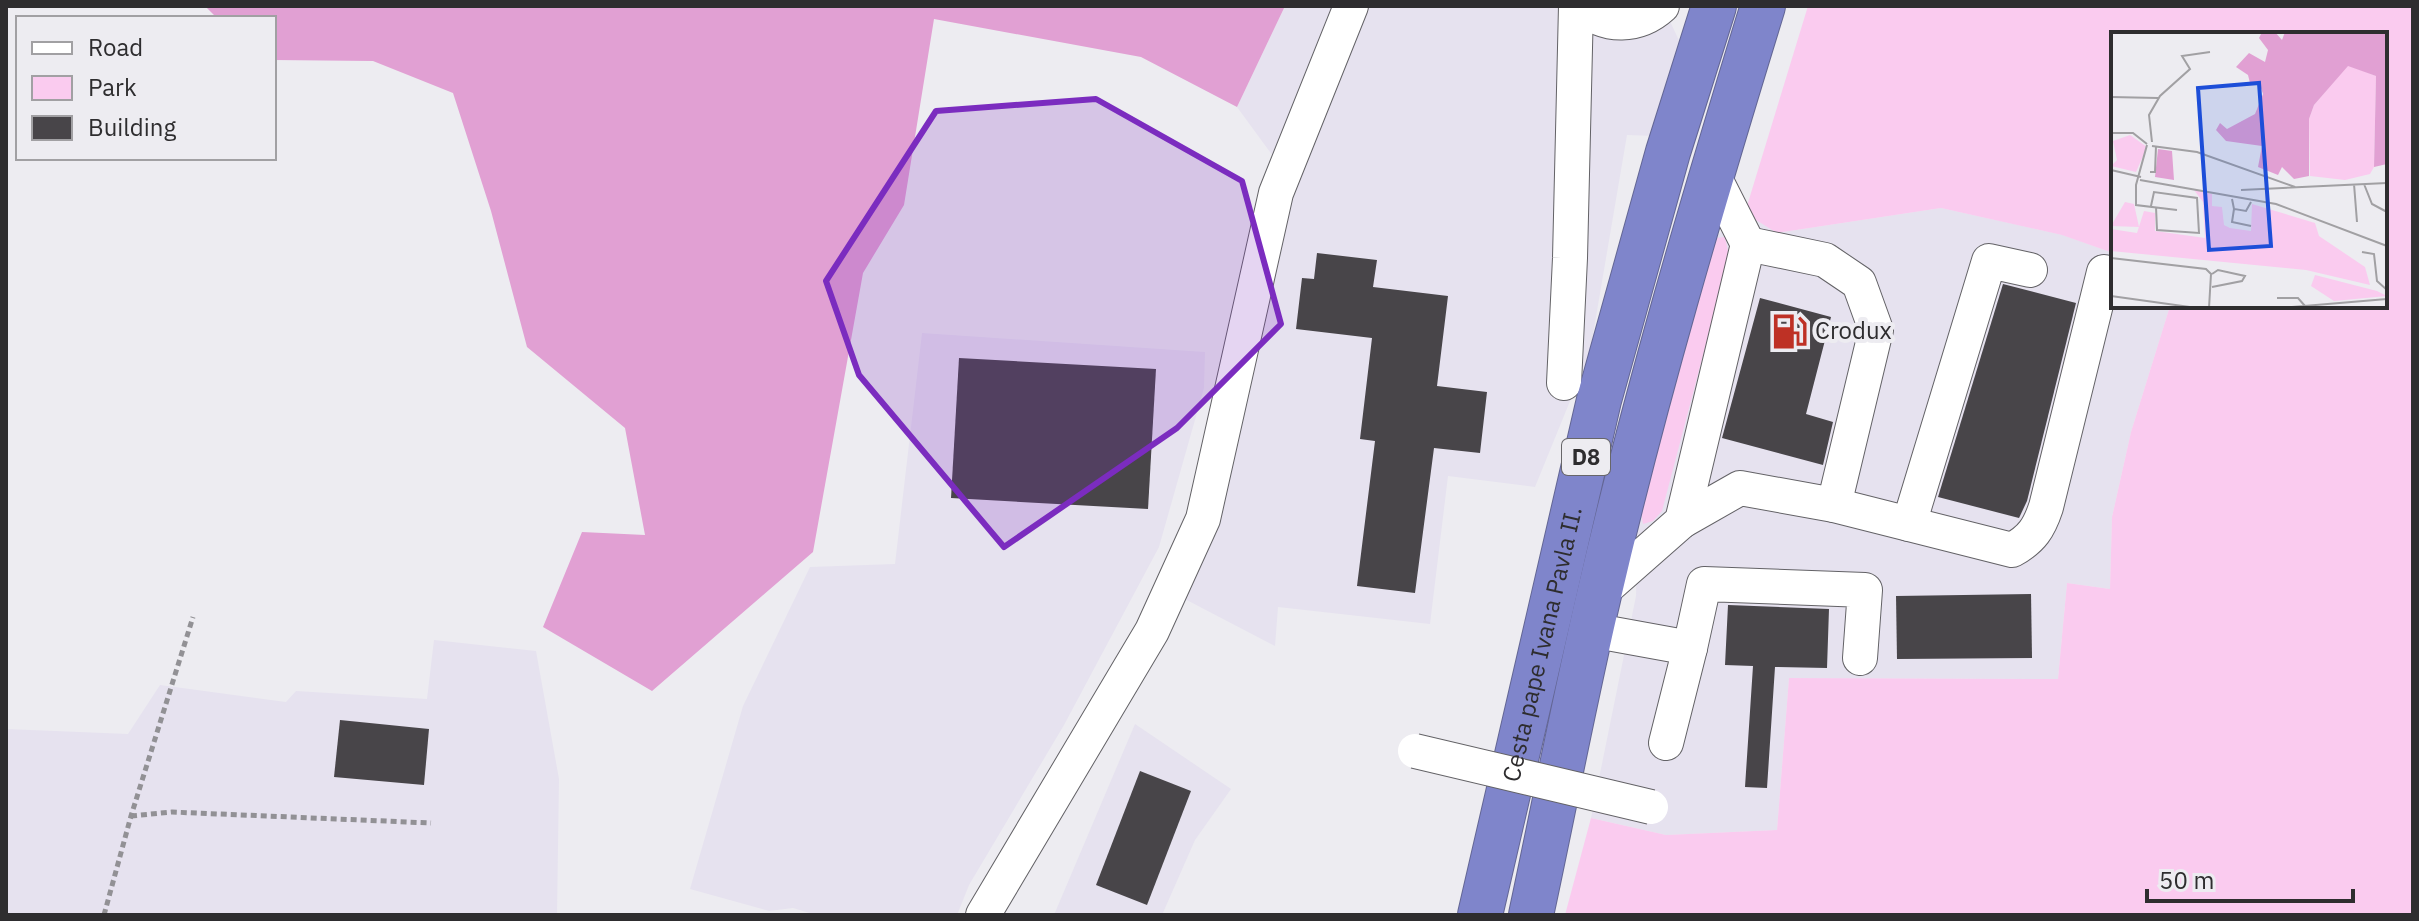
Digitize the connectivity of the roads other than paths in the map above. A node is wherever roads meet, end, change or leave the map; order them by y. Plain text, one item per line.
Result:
1 (1351, 6) edge
2 (1578, 6) edge
3 (1662, 6) edge
4 (1714, 6) edge
5 (1763, 6) edge
6 (1712, 173) junction
7 (1748, 244) junction
8 (2030, 270) dead end
9 (2104, 272) dead end
10 (1564, 383) dead end
11 (1834, 505) junction
12 (1682, 521) junction
13 (1909, 524) junction
14 (1595, 612) junction
15 (1690, 648) junction
16 (1860, 658) dead end
17 (1666, 743) dead end
18 (1415, 751) dead end
19 (1651, 807) dead end
20 (983, 915) edge
21 (1480, 915) edge
22 (1531, 915) edge

1 - 20 street
2 - 3 street
2 - 10 street
4 - 21 highway, Cesta pape Ivana Pavla II. / D8
5 - 6 highway, Cesta pape Ivana Pavla II. / D8
6 - 7 street
6 - 14 highway, Cesta pape Ivana Pavla II. / D8
7 - 11 street
7 - 12 street
8 - 13 street
9 - 13 street
11 - 12 street
11 - 13 street
12 - 14 street
14 - 15 street
14 - 22 highway, Cesta pape Ivana Pavla II. / D8
15 - 16 street
15 - 17 street
18 - 19 street, bridge

